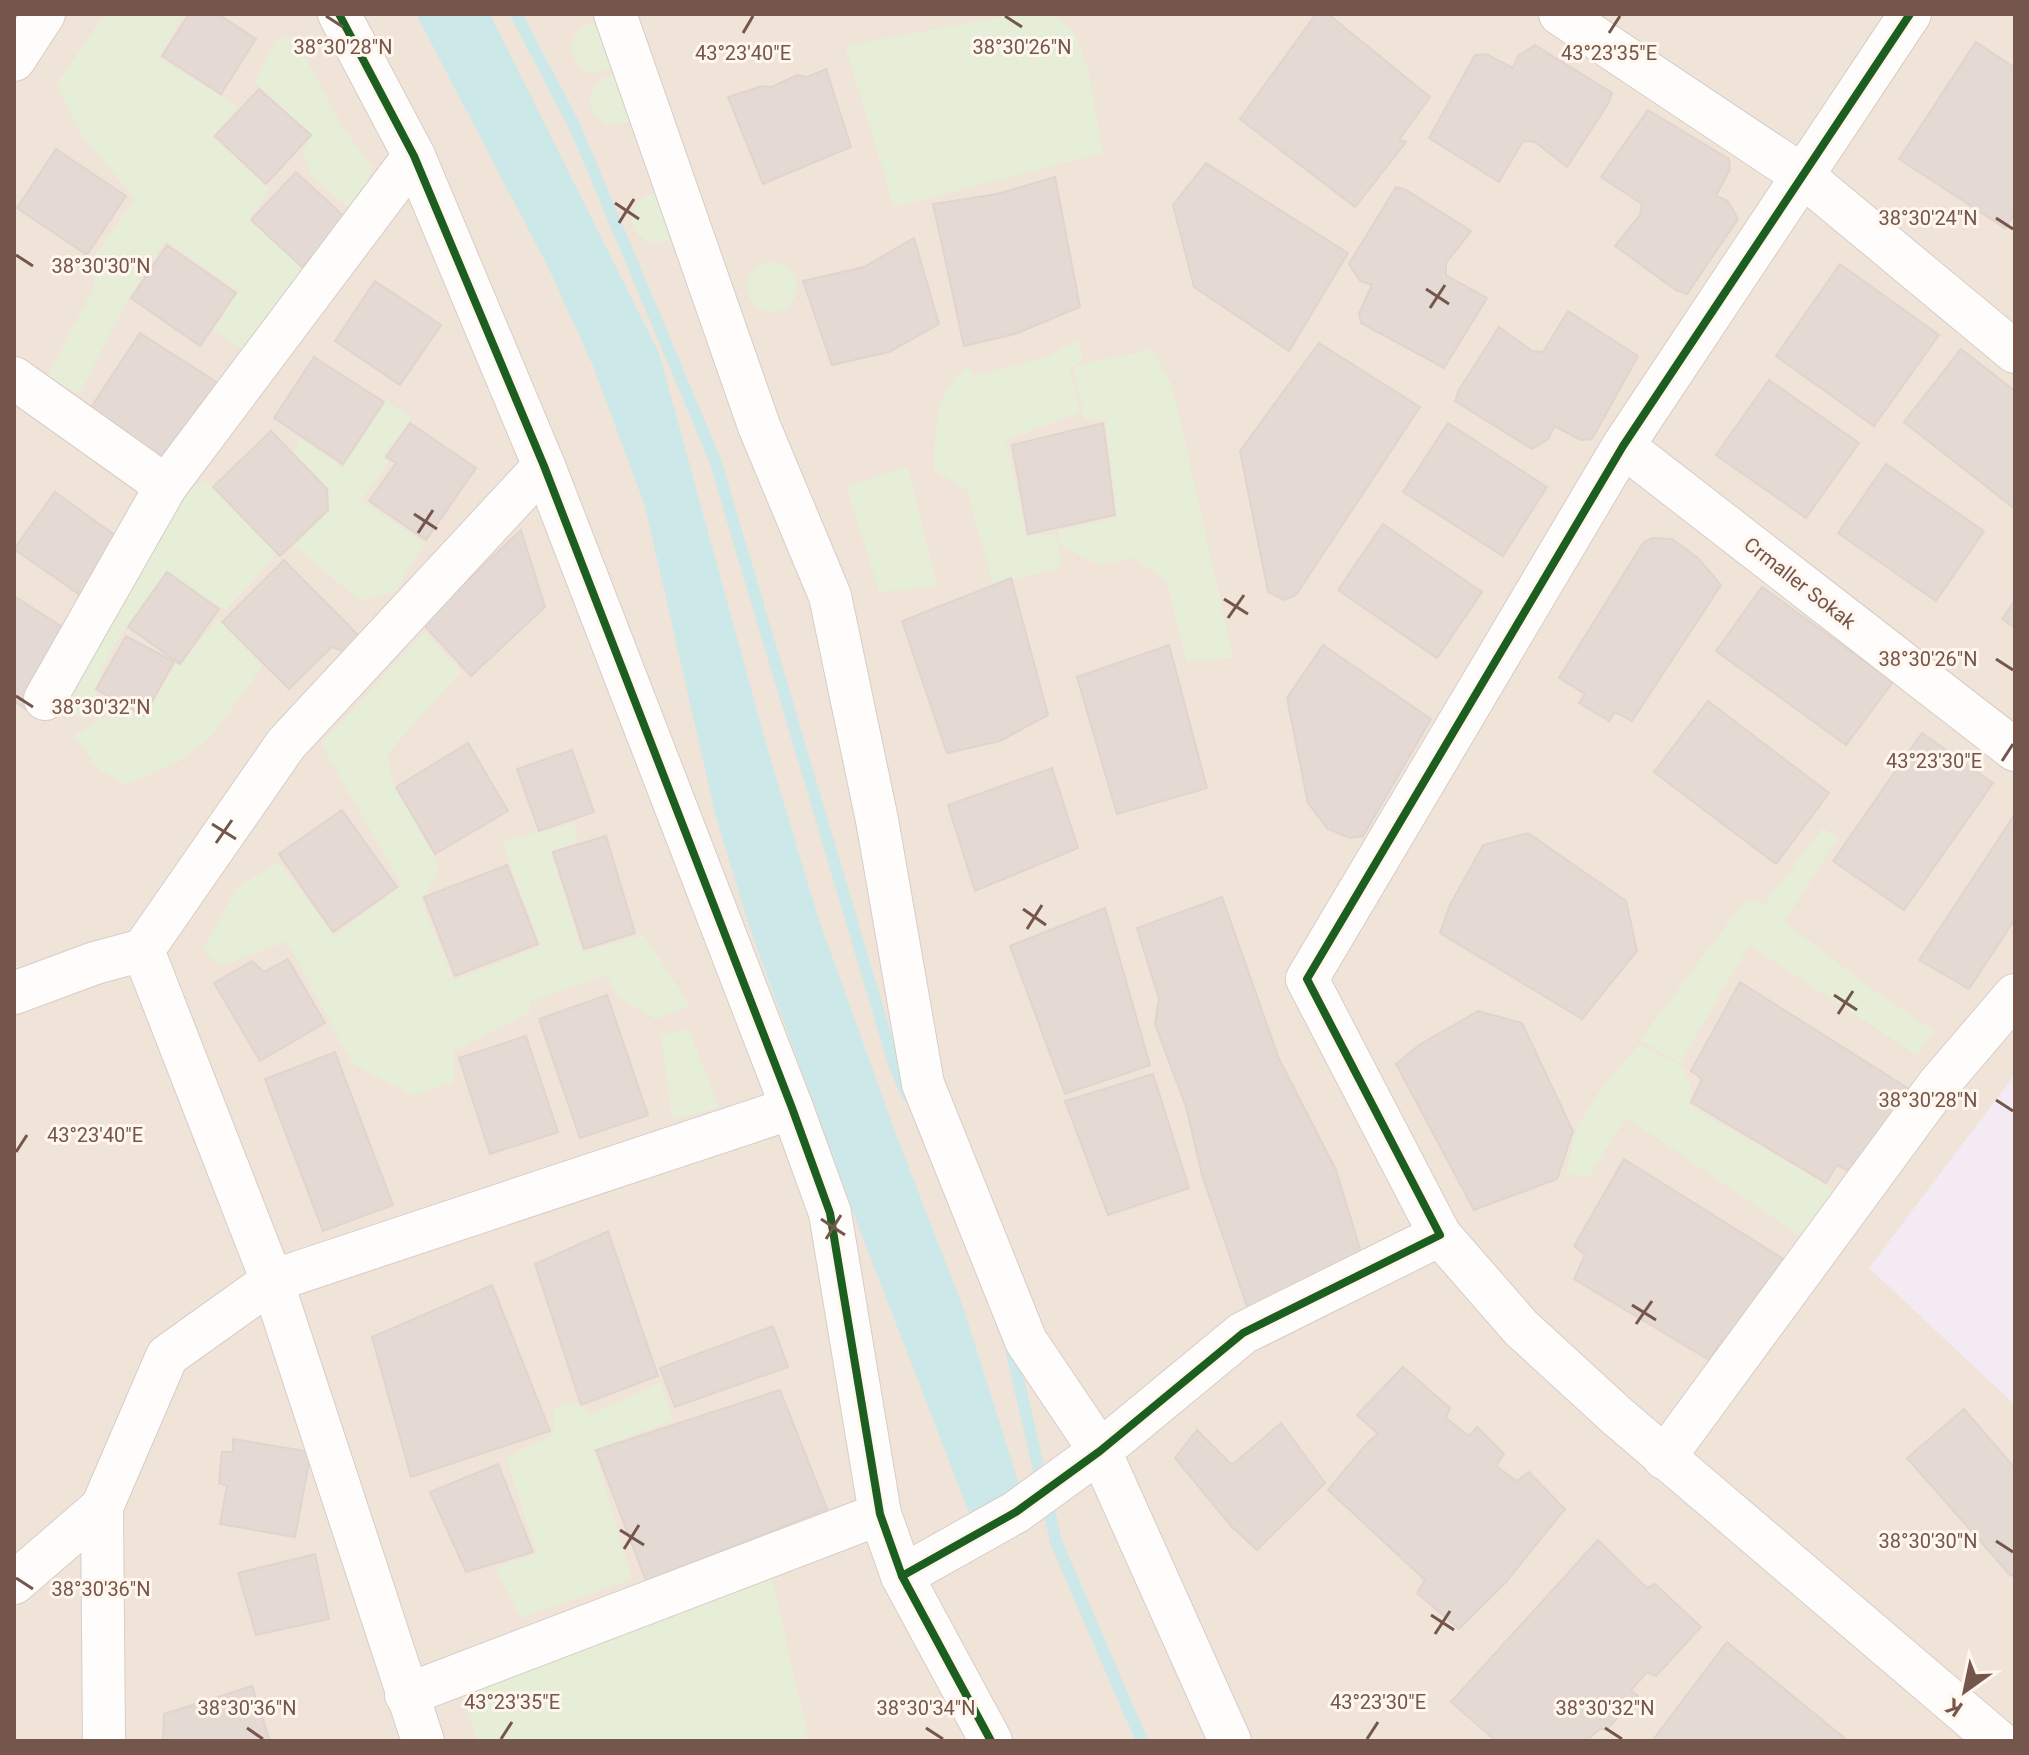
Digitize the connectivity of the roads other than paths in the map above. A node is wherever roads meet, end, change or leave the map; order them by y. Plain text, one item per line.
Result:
1 (44, 14) edge
2 (339, 14) edge
3 (615, 14) edge
4 (1560, 14) edge
5 (1910, 14) edge
6 (14, 60) edge
7 (414, 156) junction
8 (1803, 176) junction
9 (2015, 352) edge
10 (14, 378) edge
11 (1623, 446) junction
12 (544, 466) junction
13 (166, 486) junction
14 (45, 699) dead end
15 (2015, 750) edge
16 (143, 950) junction
17 (14, 993) edge
18 (2015, 995) edge
19 (792, 1108) junction
20 (1440, 1235) junction
21 (272, 1281) junction
22 (1100, 1451) junction
23 (1664, 1458) junction
24 (102, 1507) junction
25 (880, 1514) junction
26 (902, 1576) junction
27 (14, 1583) edge
28 (406, 1695) junction
29 (104, 1741) edge
30 (423, 1741) edge
31 (991, 1741) edge
32 (1230, 1741) edge
33 (1998, 1741) edge

1 - 6 street
2 - 7 street
3 - 22 street
4 - 8 street
5 - 8 street
7 - 12 street
7 - 13 street
8 - 9 street
8 - 11 street
10 - 13 street
11 - 15 street, Crmaller Sokak
11 - 20 street
12 - 16 street
12 - 19 street
13 - 14 street
16 - 17 street
16 - 21 street
18 - 23 street
19 - 21 street
19 - 25 street
20 - 22 street
20 - 23 street
21 - 24 street
21 - 28 street
22 - 26 street
22 - 32 street
23 - 33 street
24 - 27 street
24 - 29 street
25 - 26 street
25 - 28 street
26 - 31 street
28 - 30 street

